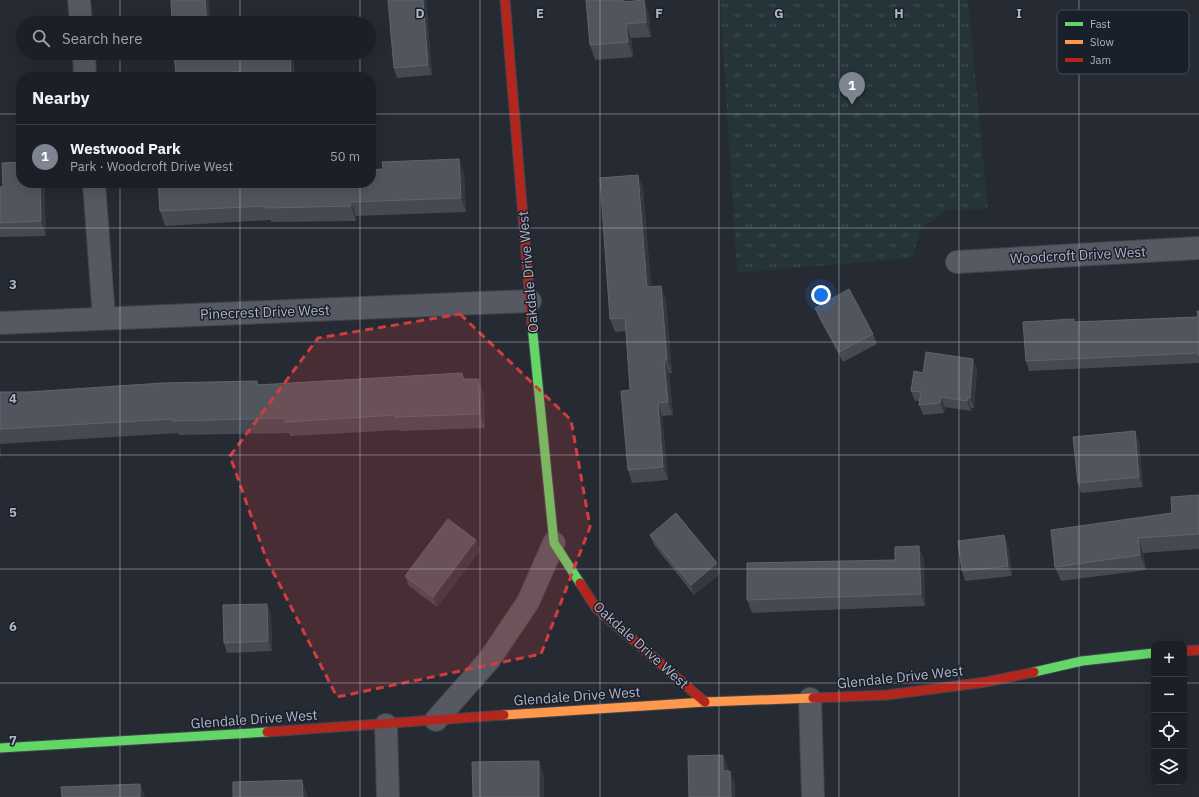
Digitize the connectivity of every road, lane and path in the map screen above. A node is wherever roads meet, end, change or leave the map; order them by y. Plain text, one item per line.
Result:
1 (79, 0) edge
2 (505, 0) edge
3 (80, 16) edge
4 (84, 60) edge
5 (85, 72) edge
6 (94, 188) edge
7 (1199, 248) edge
8 (957, 262) dead end
9 (530, 301) junction
10 (104, 318) junction
11 (0, 323) edge
12 (554, 543) junction
13 (1199, 650) edge
14 (1187, 651) edge
15 (1151, 653) edge
16 (810, 699) junction
17 (705, 702) junction
18 (436, 720) junction
19 (386, 725) junction
20 (0, 748) edge
21 (388, 797) edge
22 (813, 797) edge

1 - 3 street
2 - 9 street, Oakdale Drive West
4 - 5 street
6 - 10 street
7 - 8 street, Woodcroft Drive West
9 - 10 street, Pinecrest Drive West
9 - 12 street, Oakdale Drive West
10 - 11 street, Pinecrest Drive West
12 - 17 street, Oakdale Drive West
12 - 18 street, Oakdale Drive West
13 - 14 street
15 - 16 street, Glendale Drive West
16 - 17 street, Glendale Drive West
16 - 22 street
17 - 18 street, Glendale Drive West
18 - 19 street, Glendale Drive West
19 - 20 street, Glendale Drive West
19 - 21 street

